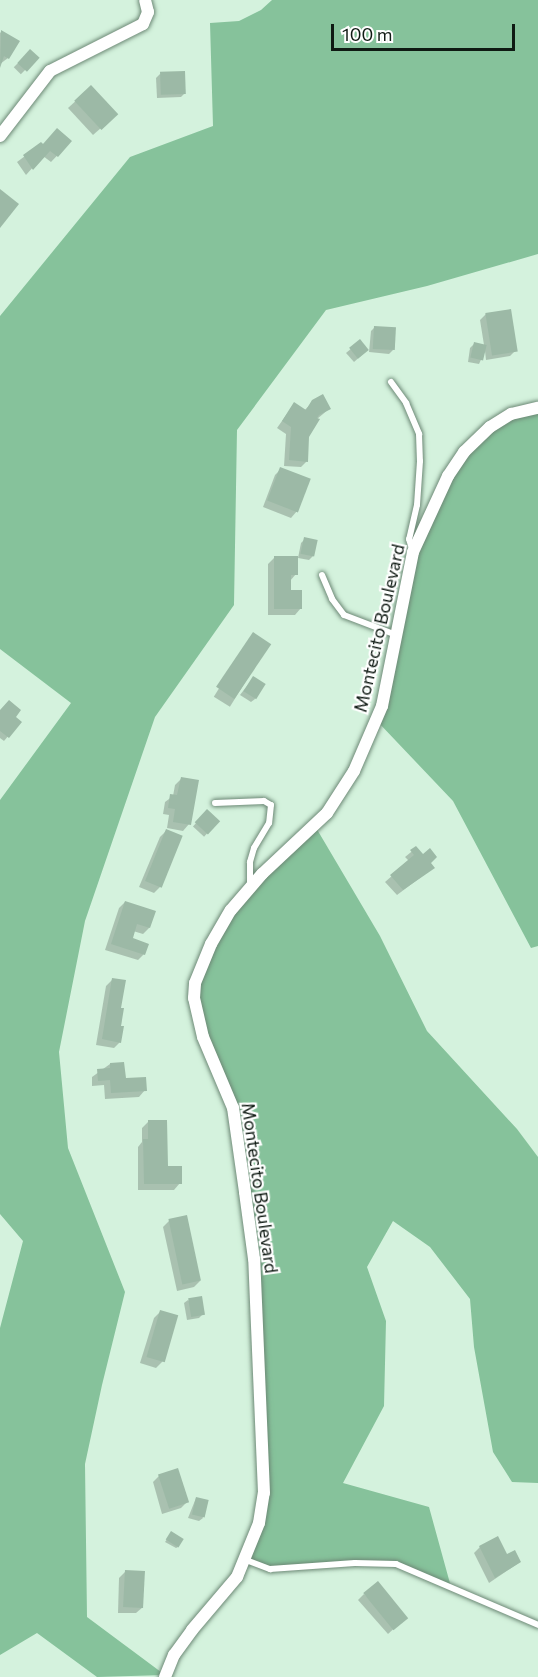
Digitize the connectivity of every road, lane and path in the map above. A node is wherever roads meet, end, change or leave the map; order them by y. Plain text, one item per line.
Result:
1 (146, 0) edge
2 (0, 136) edge
3 (391, 382) dead end
4 (538, 408) edge
5 (413, 552) junction
6 (322, 575) dead end
7 (396, 635) junction
8 (215, 802) dead end
9 (249, 888) junction
10 (246, 1560) junction
11 (538, 1625) edge
12 (165, 1677) edge

1 - 2 street
3 - 5 lane
4 - 5 street, Montecito Boulevard
5 - 7 street, Montecito Boulevard
6 - 7 lane
7 - 9 street, Montecito Boulevard
8 - 9 lane
9 - 10 street, Montecito Boulevard
10 - 11 lane
10 - 12 street, Montecito Boulevard

